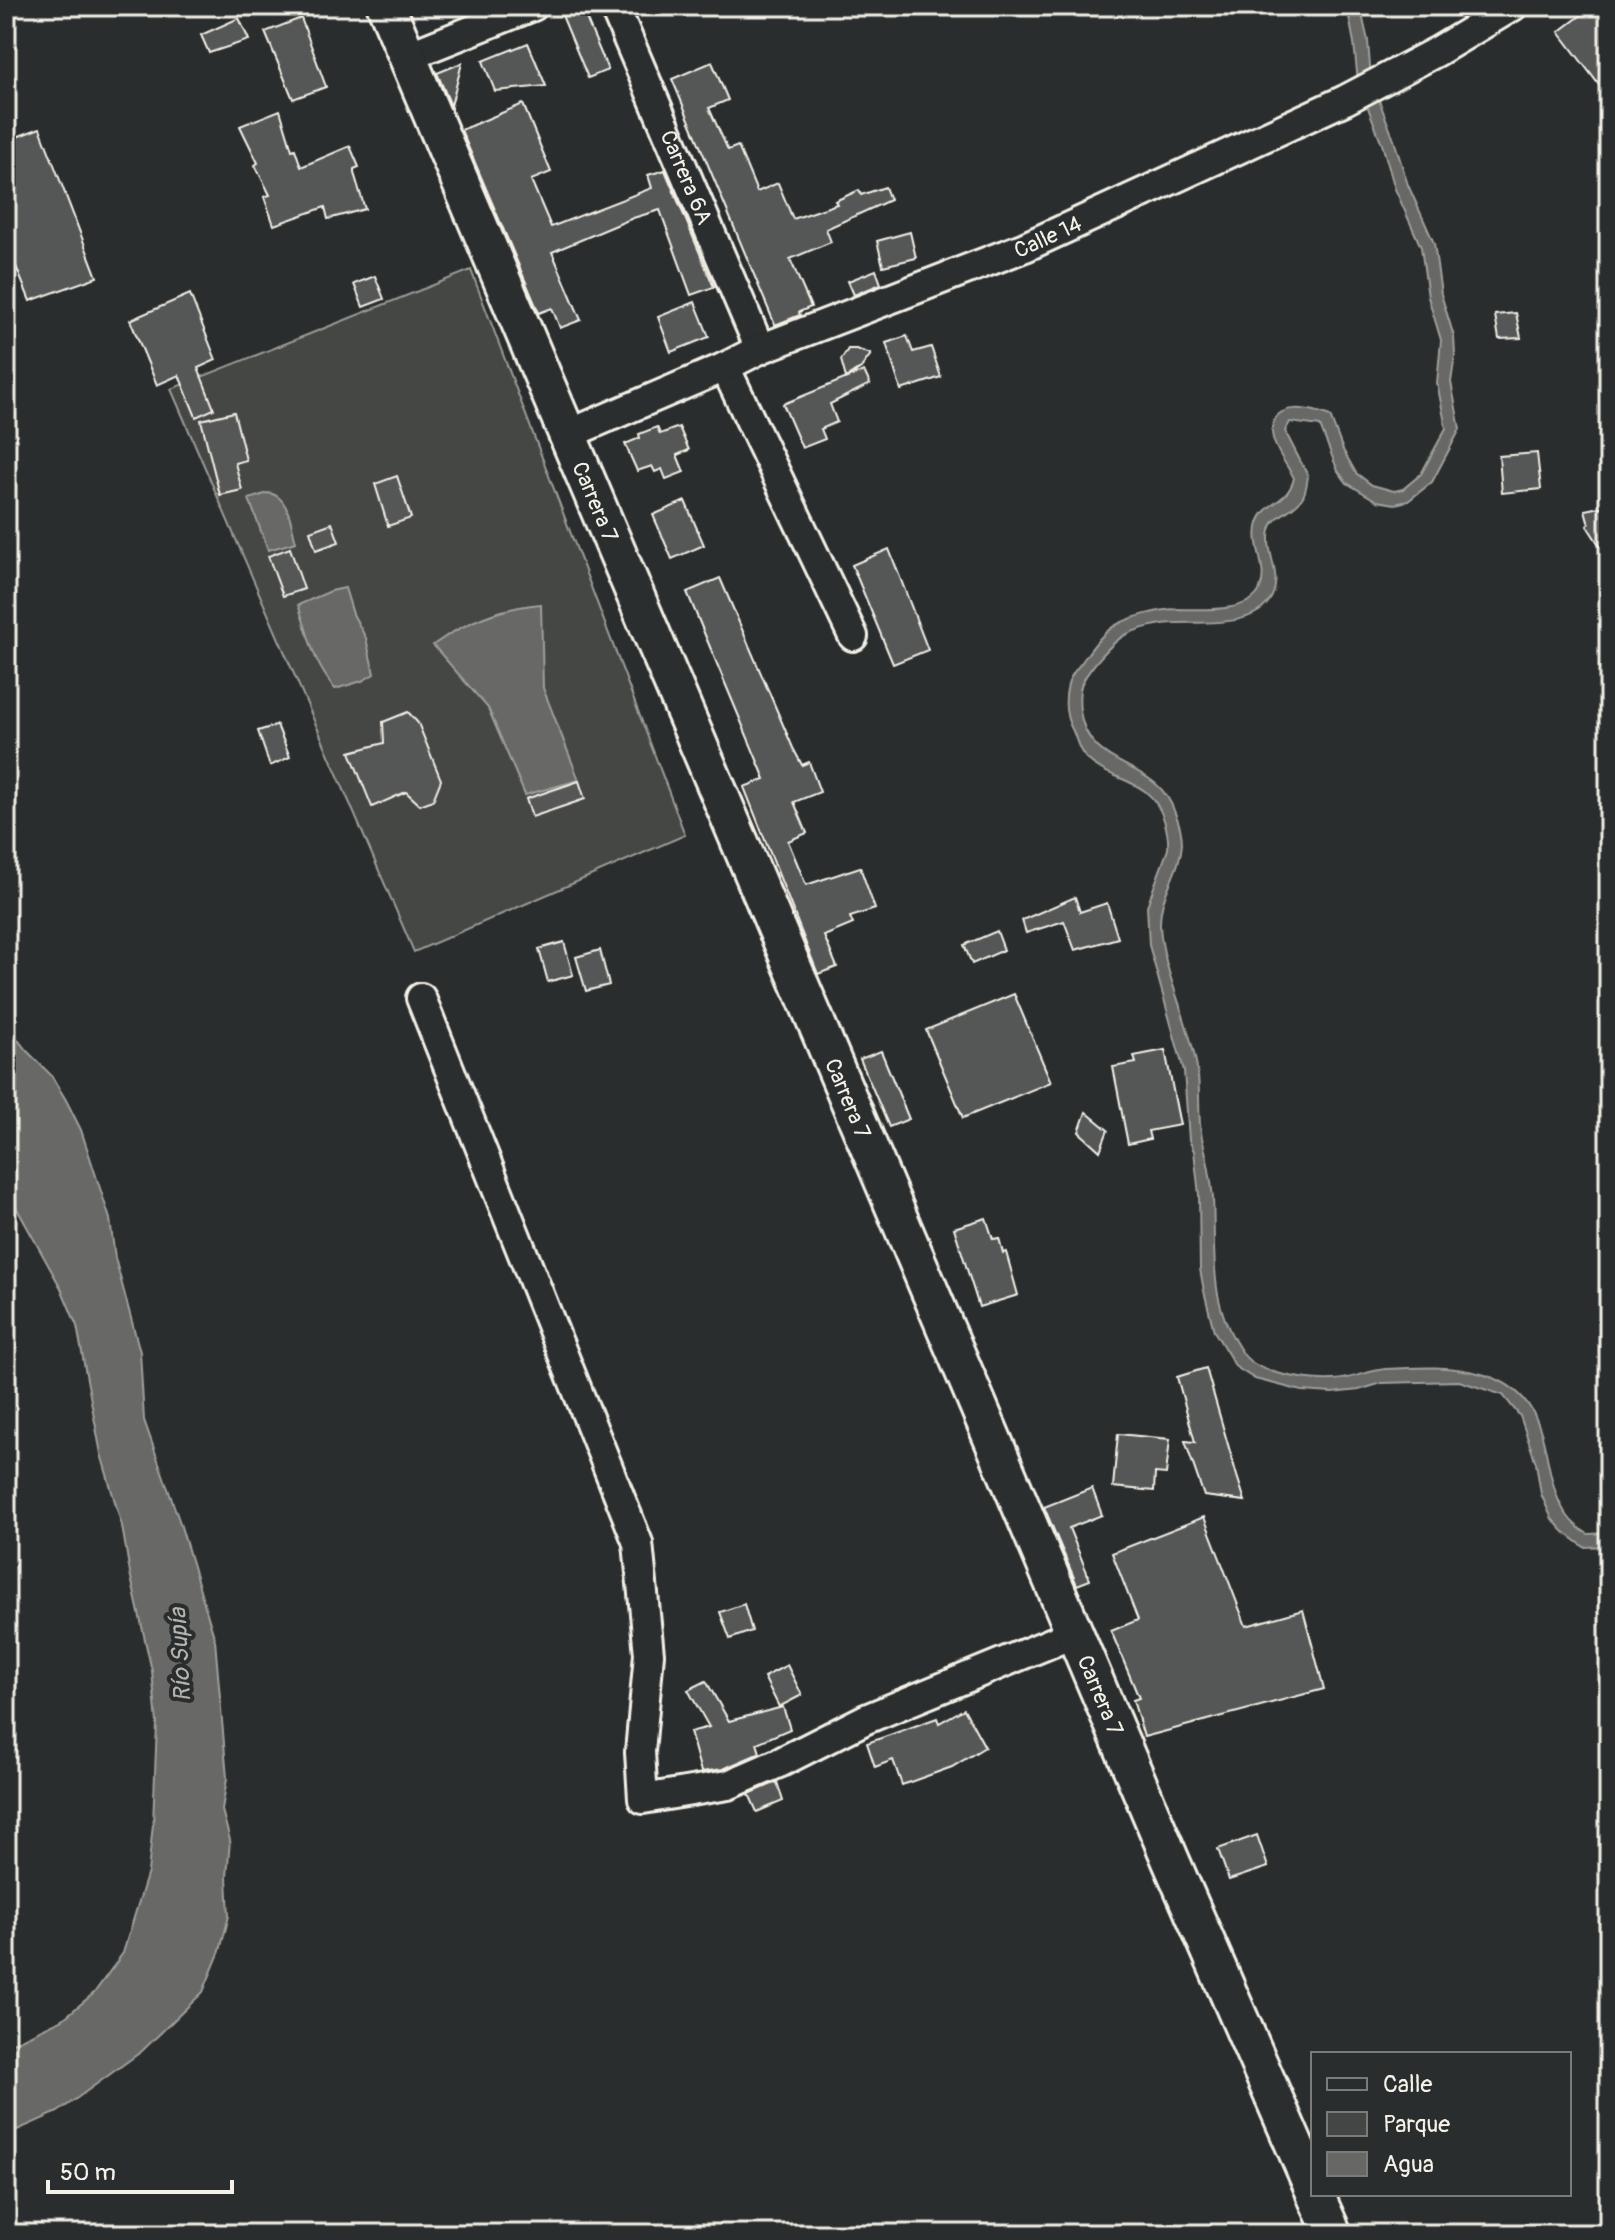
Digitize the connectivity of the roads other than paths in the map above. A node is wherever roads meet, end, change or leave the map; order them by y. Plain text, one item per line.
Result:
1 (386, 6) edge
2 (533, 6) edge
3 (614, 6) edge
4 (1513, 6) edge
5 (408, 56) junction
6 (760, 349) junction
7 (725, 367) junction
8 (569, 434) junction
9 (853, 636) dead end
10 (421, 998) dead end
11 (1075, 1633) junction
12 (1311, 2183) edge
13 (1316, 2196) edge
14 (1333, 2234) edge

1 - 5 main road, Carrera 7
2 - 5 street
3 - 6 street, Carrera 6A
4 - 6 street, Calle 14
5 - 8 main road, Carrera 7
6 - 7 street, Calle 14
7 - 8 street, Calle 14
7 - 9 street
8 - 11 main road, Carrera 7
10 - 11 street
11 - 12 main road, Carrera 7
13 - 14 main road

